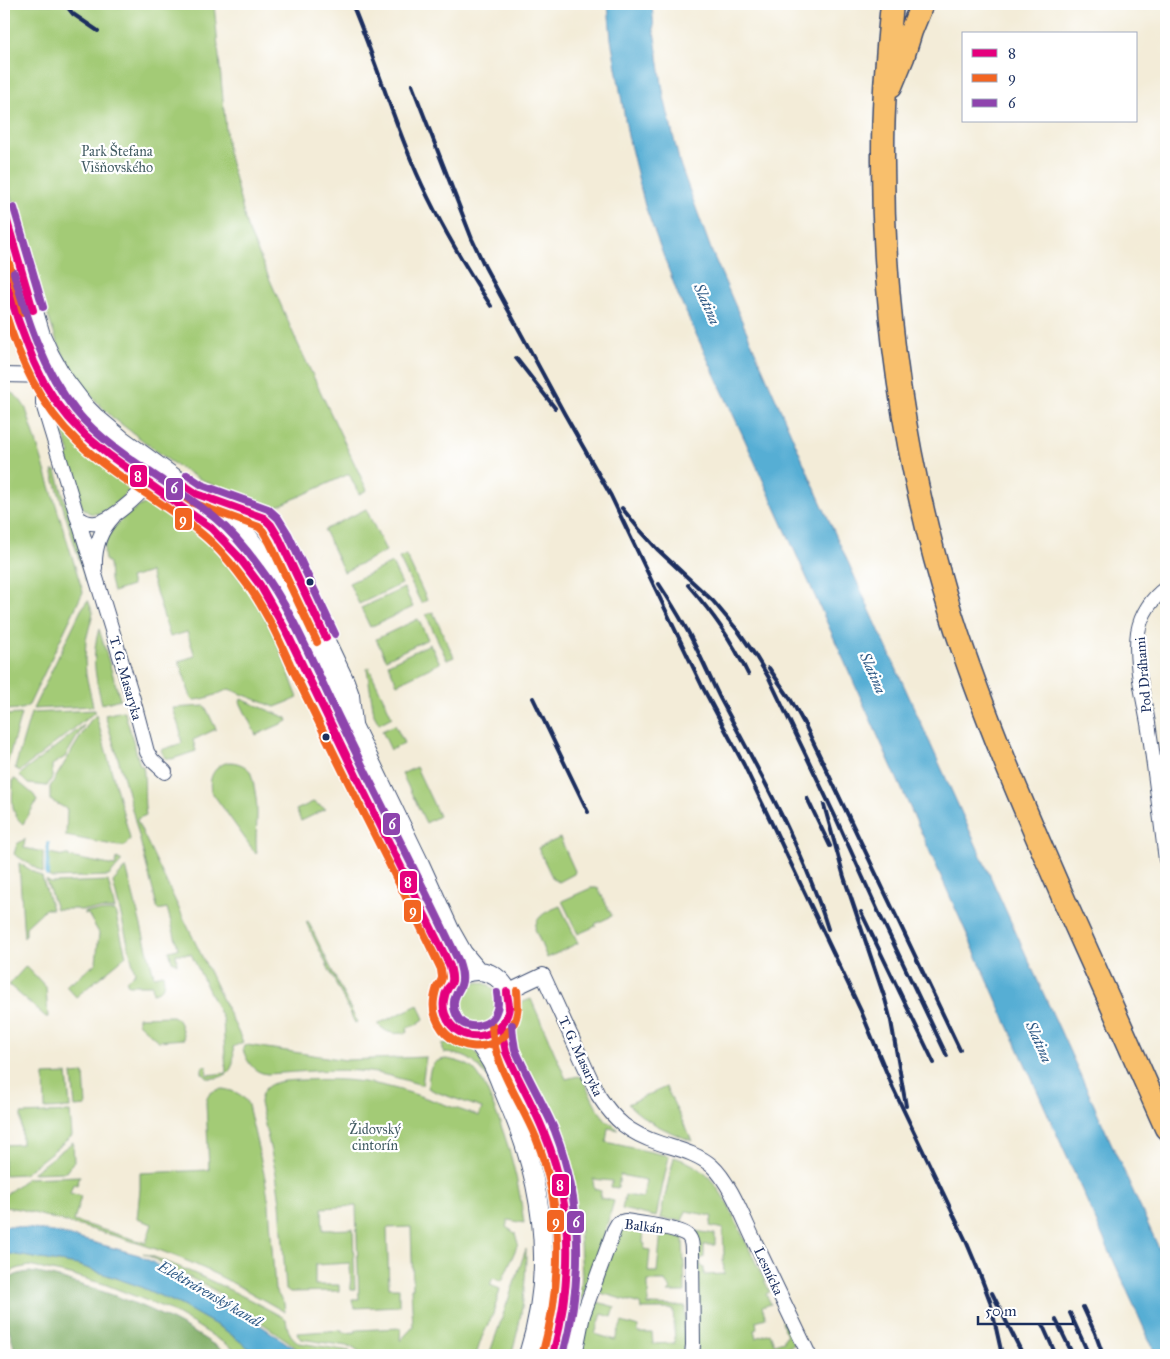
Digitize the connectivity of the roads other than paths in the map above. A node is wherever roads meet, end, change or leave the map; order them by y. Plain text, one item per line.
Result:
1 (892, 4) edge
2 (922, 4) edge
3 (884, 101) junction
4 (4, 211) edge
5 (4, 276) edge
6 (4, 375) edge
7 (41, 378) junction
8 (63, 378) junction
9 (149, 483) junction
10 (197, 494) junction
11 (119, 510) junction
12 (77, 517) junction
13 (95, 579) junction
14 (1166, 588) edge
15 (356, 732) junction
16 (165, 772) dead end
17 (1166, 860) edge
18 (478, 971) junction
19 (452, 982) junction
20 (507, 992) junction
21 (502, 1025) junction
22 (474, 1037) junction
23 (1166, 1128) edge
24 (728, 1188) joint
25 (528, 1355) edge
26 (553, 1355) edge
27 (575, 1355) edge
28 (692, 1355) edge
29 (809, 1355) edge

1 - 3 main road
2 - 3 main road
3 - 23 main road
4 - 8 street
5 - 7 street, T. G. Masaryka
6 - 7 street
7 - 8 street
7 - 9 street, T. G. Masaryka
7 - 12 street, T. G. Masaryka
8 - 10 street
9 - 11 street, T. G. Masaryka
9 - 19 street, T. G. Masaryka
10 - 15 street
10 - 15 street
11 - 12 street, T. G. Masaryka
11 - 13 street, T. G. Masaryka
12 - 13 street, T. G. Masaryka
13 - 16 street, T. G. Masaryka
14 - 17 street, Pod Dráhami
15 - 18 street
18 - 19 street
18 - 20 street
19 - 22 street
20 - 21 street
20 - 24 street, T. G. Masaryka
21 - 22 street
21 - 26 street
22 - 25 street
24 - 29 street, Lesnícka
27 - 28 street, Balkán

